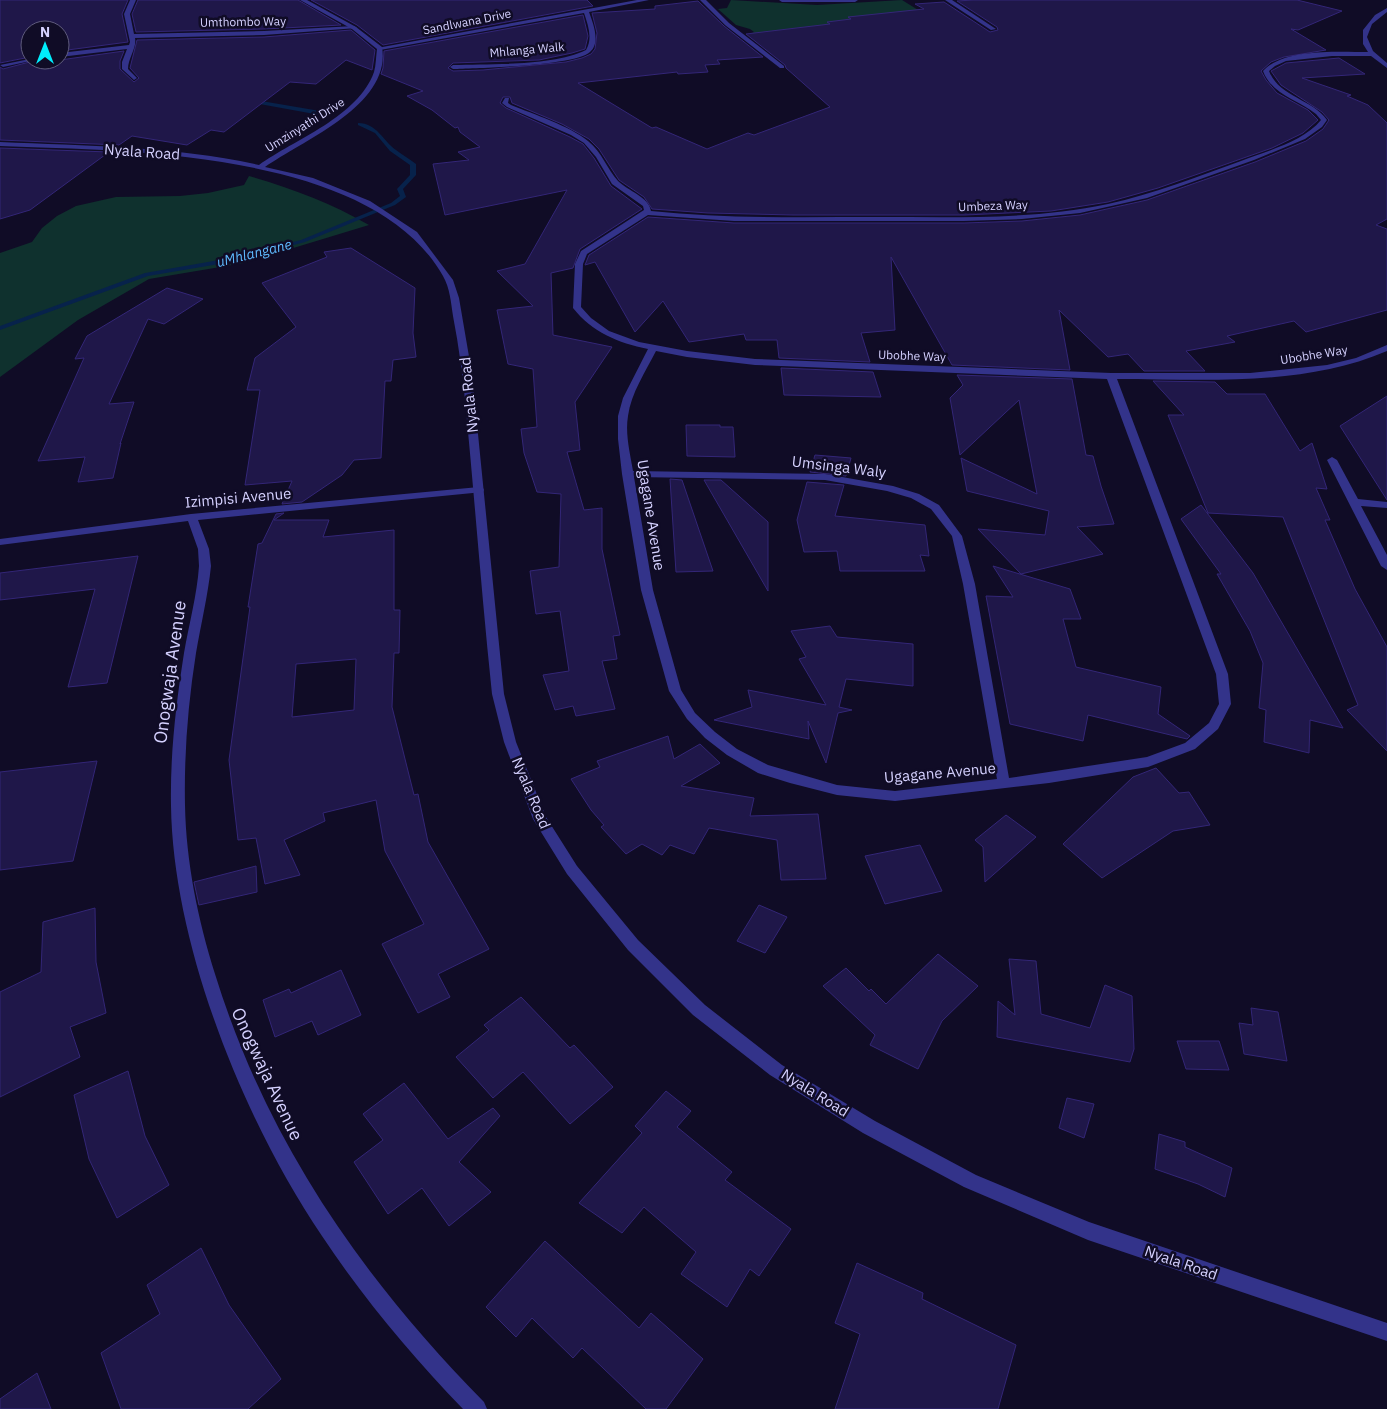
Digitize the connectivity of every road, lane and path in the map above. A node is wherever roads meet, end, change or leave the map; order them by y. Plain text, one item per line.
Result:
1 (133, 0) edge
2 (303, 0) edge
3 (646, 0) edge
4 (703, 0) edge
5 (782, 0) edge
6 (855, 0) edge
7 (948, 0) edge
8 (586, 10) junction
9 (1387, 10) edge
10 (354, 28) junction
11 (993, 29) dead end
12 (132, 36) junction
13 (131, 47) junction
14 (380, 48) junction
15 (70, 54) edge
16 (1372, 54) junction
17 (20, 62) edge
18 (3, 65) dead end
19 (1387, 66) edge
20 (453, 67) dead end
21 (782, 67) dead end
22 (134, 78) dead end
23 (506, 99) dead end
24 (0, 144) edge
25 (261, 167) junction
26 (647, 212) junction
27 (653, 348) junction
28 (1387, 348) edge
29 (1111, 376) junction
30 (1332, 460) dead end
31 (627, 474) junction
32 (479, 490) junction
33 (1354, 502) junction
34 (1387, 505) edge
35 (191, 517) junction
36 (0, 534) edge
37 (12, 539) junction
38 (0, 542) edge
39 (1387, 566) edge
40 (1004, 784) junction
41 (1387, 1332) edge
42 (477, 1409) edge

1 - 12 street
2 - 10 street
3 - 8 street, Sandlwana Drive
4 - 21 street
5 - 6 street
7 - 11 street
8 - 14 street, Sandlwana Drive
8 - 20 street, Mhlanga Walk
9 - 16 street
10 - 12 street, Umthombo Way
10 - 14 street
12 - 13 street
13 - 15 street
13 - 22 street
14 - 25 street, Umzinyathi Drive
16 - 19 street
16 - 26 street, Umbeza Way
17 - 18 street
23 - 26 street
24 - 25 street, Nyala Road
25 - 32 street, Nyala Road
26 - 27 street, Ubobhe Way
27 - 29 street, Ubobhe Way
27 - 31 street, Ugagane Avenue
28 - 29 street, Ubobhe Way
29 - 40 street, Ugagane Avenue
30 - 33 street
31 - 40 street, Ugagane Avenue
31 - 40 street, Umsinga Waly
32 - 35 street, Izimpisi Avenue
32 - 41 street, Nyala Road
33 - 34 street
33 - 39 street
35 - 37 street, Izimpisi Avenue
35 - 42 street, Onogwaja Avenue
36 - 37 street
37 - 38 street, Izimpisi Avenue

